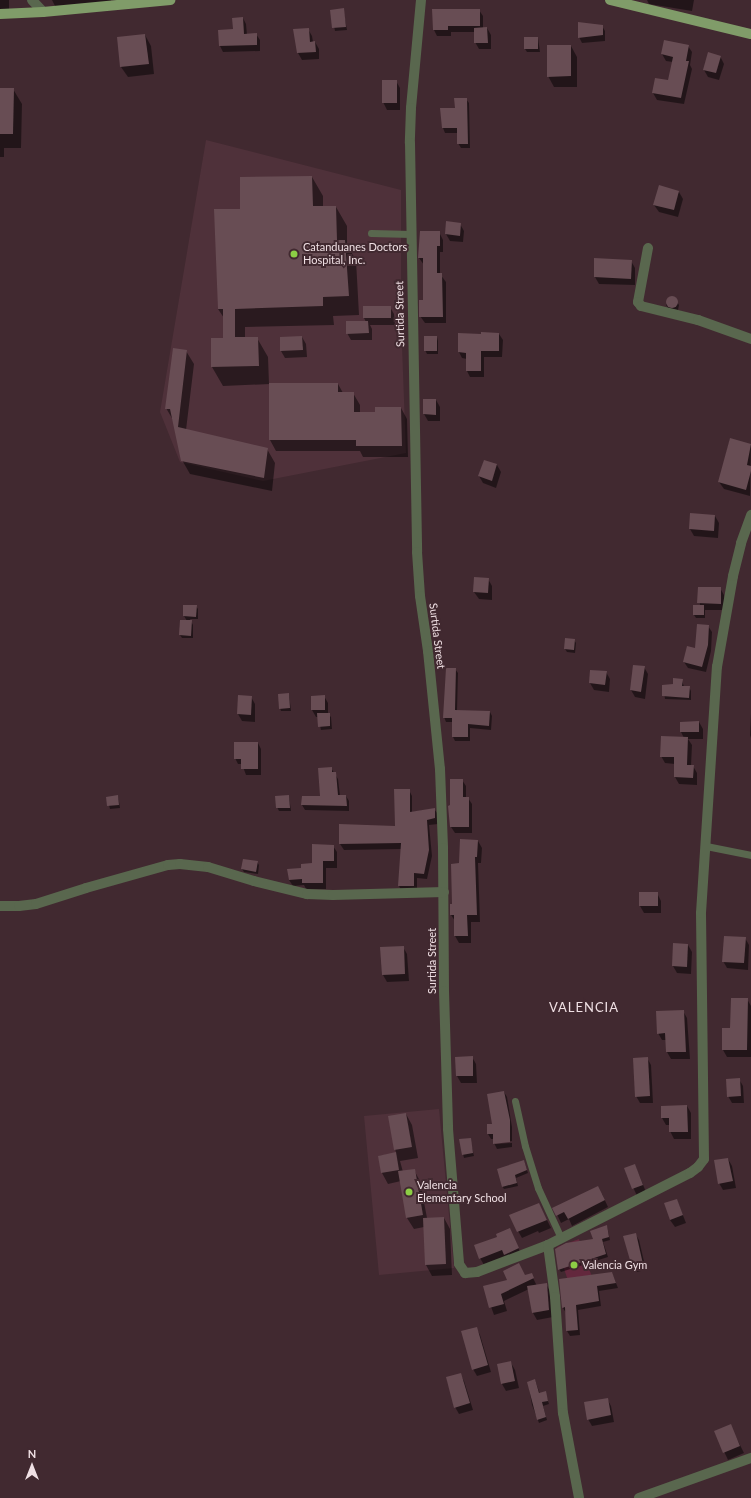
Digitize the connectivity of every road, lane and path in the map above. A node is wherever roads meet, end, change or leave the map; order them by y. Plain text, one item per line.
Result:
1 (32, 0) edge
2 (170, 0) edge
3 (421, 0) edge
4 (610, 0) edge
5 (122, 2) edge
6 (43, 12) junction
7 (0, 14) edge
8 (751, 34) edge
9 (371, 233) dead end
10 (411, 234) junction
11 (648, 248) dead end
12 (751, 338) edge
13 (751, 515) edge
14 (706, 846) junction
15 (751, 855) edge
16 (444, 892) junction
17 (0, 906) edge
18 (515, 1101) dead end
19 (561, 1238) junction
20 (548, 1245) junction
21 (751, 1458) edge
22 (579, 1498) edge
23 (639, 1498) edge

1 - 6 street
2 - 5 main road
3 - 10 street, Surtida Street
4 - 8 main road
5 - 6 main road
6 - 7 main road
9 - 10 lane
10 - 16 street, Surtida Street
11 - 12 street
13 - 14 street
14 - 15 lane
14 - 19 street
16 - 17 street
16 - 20 street, Surtida Street
18 - 19 lane
19 - 20 street
20 - 22 street
21 - 23 street

